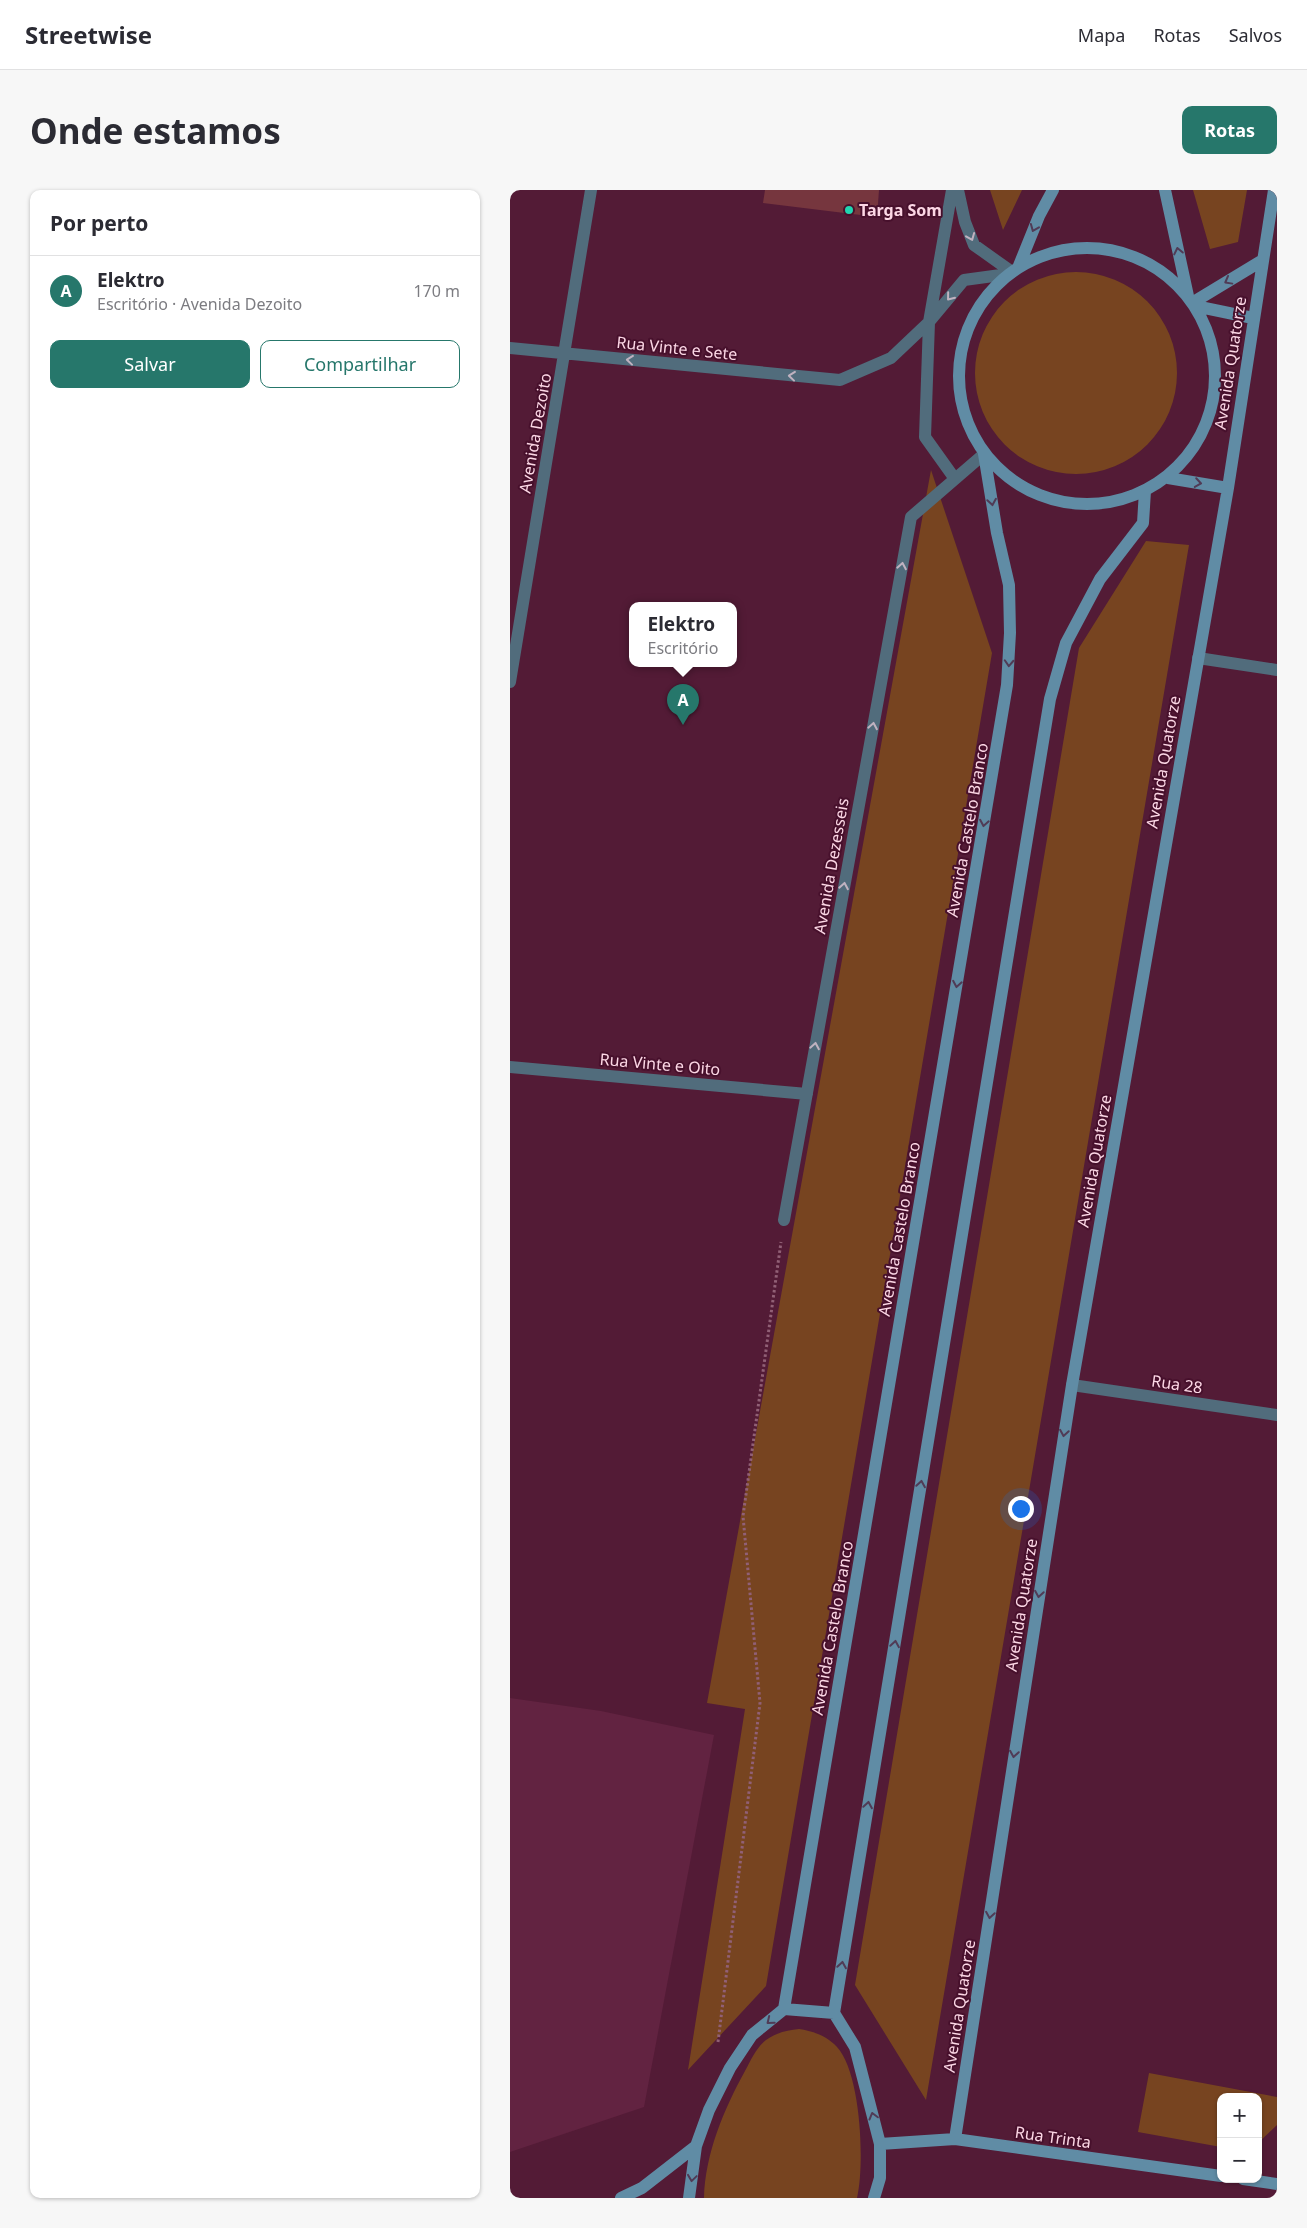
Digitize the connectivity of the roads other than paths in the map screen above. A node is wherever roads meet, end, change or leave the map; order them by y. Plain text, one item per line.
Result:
1 (592, 190) edge
2 (952, 190) edge
3 (958, 190) edge
4 (1053, 190) edge
5 (1165, 190) edge
6 (1274, 190) edge
7 (1263, 260) junction
8 (1012, 271) junction
9 (1192, 302) junction
10 (1253, 318) junction
11 (930, 322) junction
12 (510, 348) edge
13 (565, 353) junction
14 (984, 454) junction
15 (1168, 478) junction
16 (955, 479) junction
17 (1228, 488) junction
18 (1145, 491) junction
19 (1198, 658) junction
20 (1277, 670) edge
21 (510, 682) edge
22 (510, 1068) edge
23 (807, 1094) junction
24 (784, 1220) road end
25 (1072, 1385) junction
26 (1277, 1415) edge
27 (784, 2009) junction
28 (834, 2013) junction
29 (955, 2139) junction
30 (880, 2144) junction
31 (696, 2146) junction
32 (1217, 2175) edge
33 (1262, 2182) edge
34 (1277, 2184) edge
35 (621, 2198) edge
36 (689, 2198) edge
37 (874, 2198) edge

1 - 13 street, Avenida Dezoito
2 - 11 street
3 -> 8 street
4 -> 8 main road
9 -> 5 main road
6 - 7 main road, Avenida Quatorze
7 -> 9 main road
7 - 10 main road, Avenida Quatorze
8 - 9 main road
8 -> 11 street
8 - 14 main road
9 - 10 main road
9 - 15 main road
10 - 17 main road, Avenida Quatorze
11 -> 13 street, Rua Vinte e Sete
11 - 16 street
12 - 13 street, Rua Vinte e Sete
13 - 21 street, Avenida Dezoito
14 - 16 street
14 - 18 main road
14 -> 27 main road, Avenida Castelo Branco
15 -> 17 main road
15 - 18 main road
23 -> 16 street, Avenida Dezesseis
17 - 19 main road, Avenida Quatorze
28 -> 18 main road
19 - 20 street
19 - 25 main road, Avenida Quatorze
22 - 23 street, Rua Vinte e Oito
23 - 24 street, Avenida Dezesseis
25 - 26 street, Rua 28
25 -> 29 main road, Avenida Quatorze
27 - 28 main road
27 -> 31 main road
30 -> 28 main road
29 - 30 main road, Rua Trinta
29 - 32 main road, Rua Trinta
30 - 37 main road
31 - 35 main road
31 -> 36 main road
33 - 34 main road

